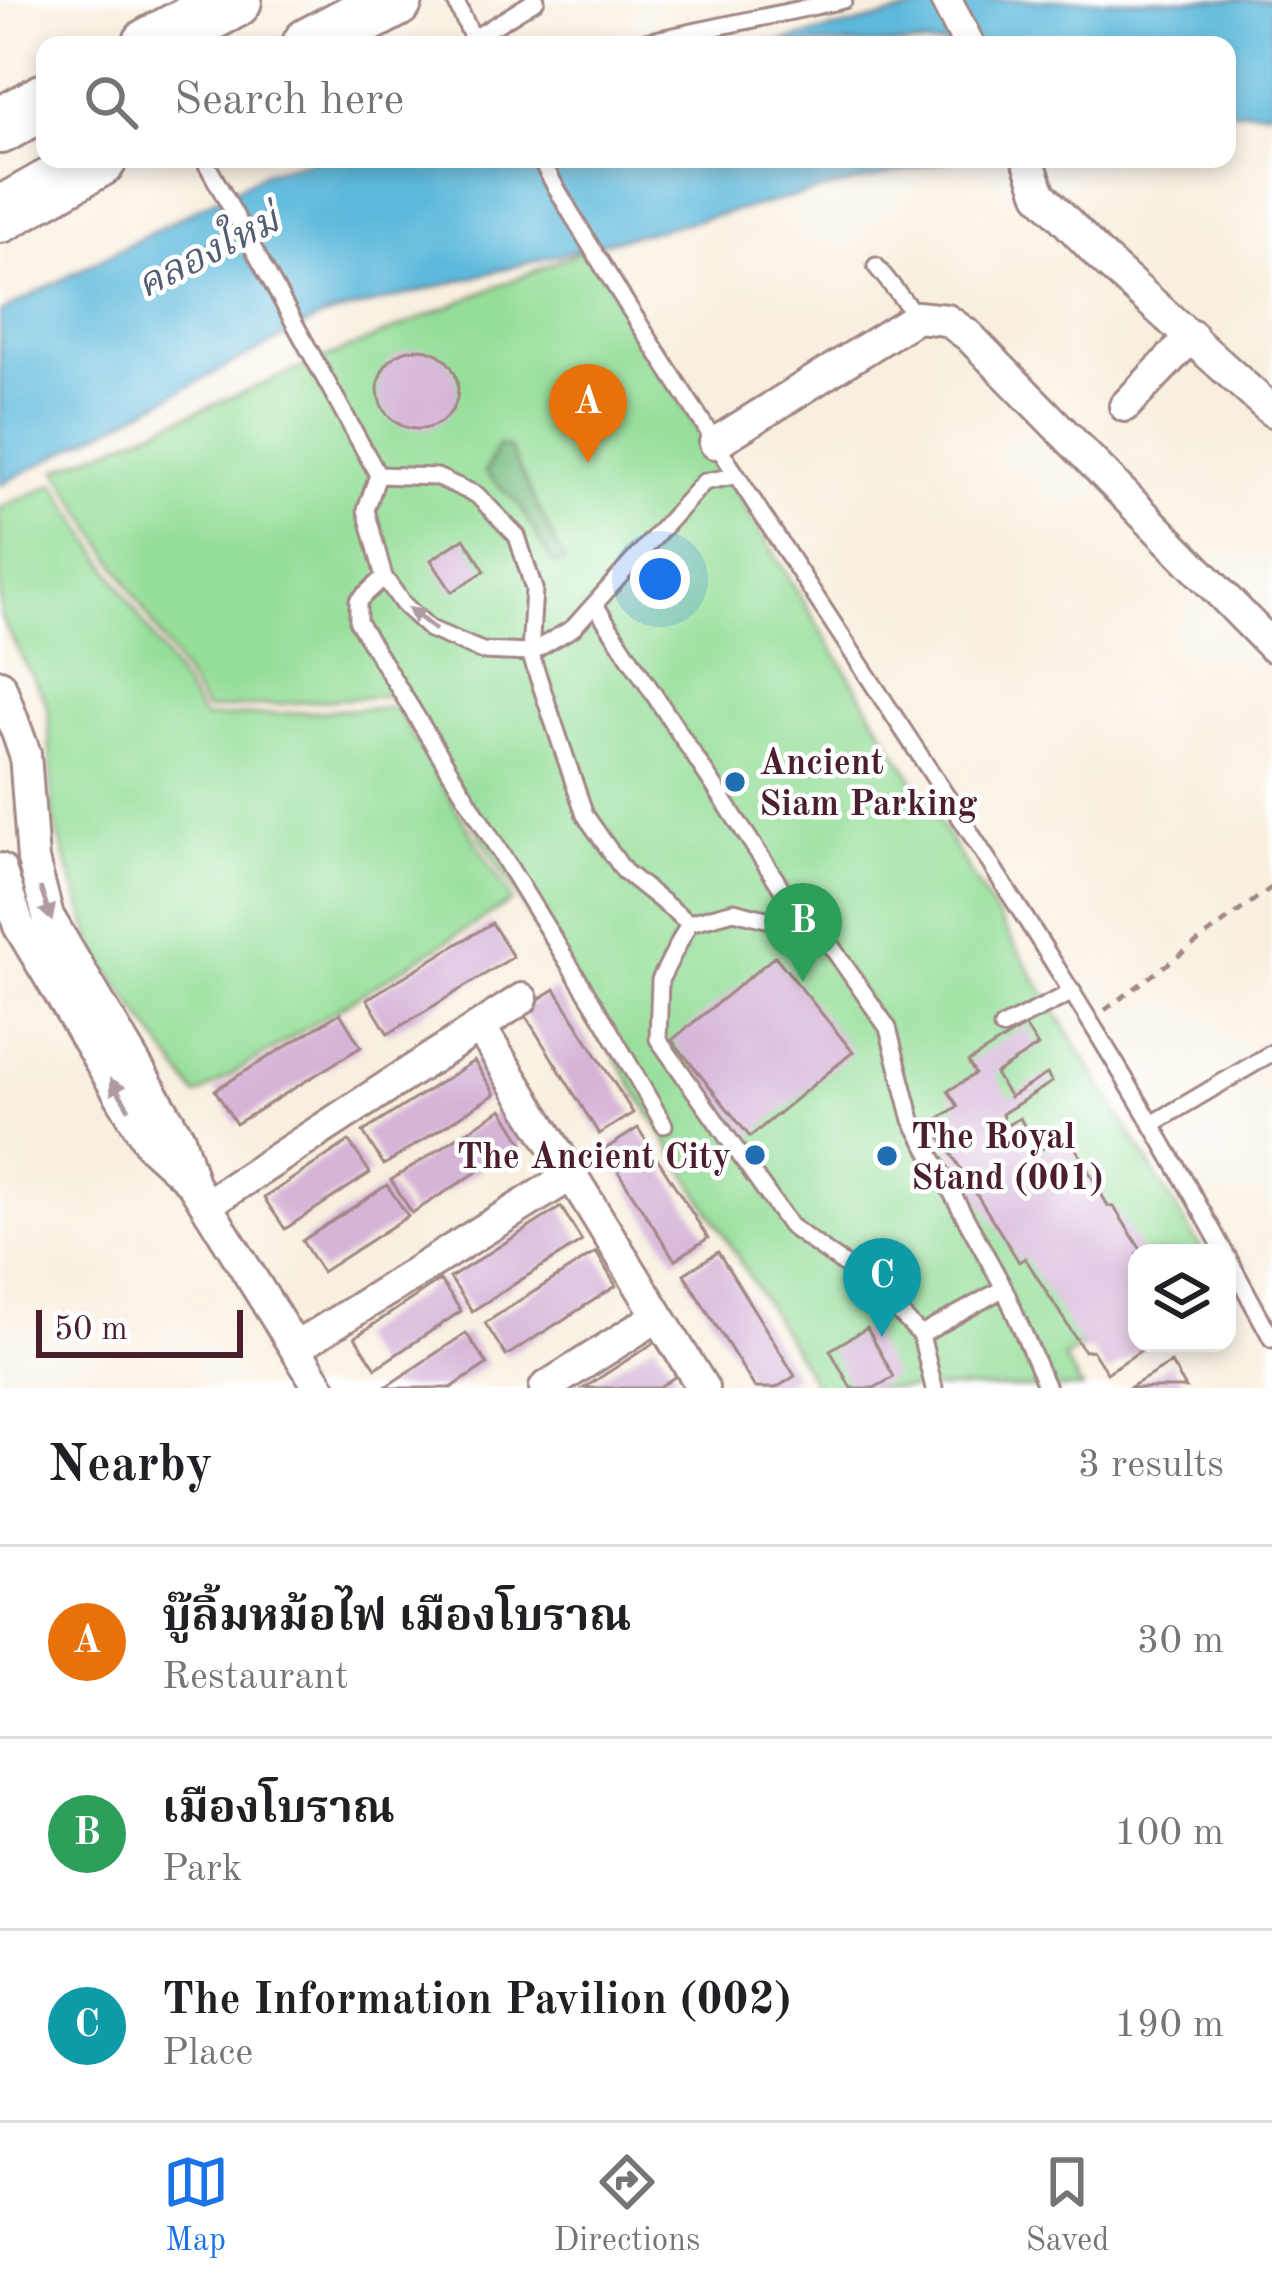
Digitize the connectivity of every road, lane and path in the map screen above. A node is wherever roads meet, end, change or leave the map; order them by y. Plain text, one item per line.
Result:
1 (395, 0) edge
2 (455, 0) edge
3 (536, 0) edge
4 (844, 0) edge
5 (946, 0) edge
6 (209, 6) edge
7 (164, 36) edge
8 (327, 36) edge
9 (471, 36) edge
10 (483, 36) edge
11 (674, 36) edge
12 (964, 36) edge
13 (36, 106) edge
14 (0, 126) edge
15 (83, 168) edge
16 (209, 168) edge
17 (545, 168) edge
18 (1031, 168) edge
19 (0, 215) edge
20 (876, 266) dead end
21 (917, 317) junction
22 (1192, 336) junction
23 (1125, 406) dead end
24 (1272, 411) edge
25 (715, 442) junction
26 (378, 475) junction
27 (734, 476) junction
28 (384, 577) junction
29 (595, 605) junction
30 (1272, 646) edge
31 (530, 653) junction
32 (5, 696) edge
33 (0, 754) edge
34 (0, 869) edge
35 (1272, 887) edge
36 (689, 923) junction
37 (807, 927) junction
38 (1073, 992) junction
39 (522, 999) dead end
40 (1091, 1021) junction
41 (480, 1027) junction
42 (1002, 1027) dead end
43 (1272, 1053) edge
44 (1154, 1124) junction
45 (664, 1125) dead end
46 (572, 1174) junction
47 (199, 1194) junction
48 (1220, 1244) edge
49 (1236, 1273) edge
50 (1004, 1288) junction
51 (658, 1316) junction
52 (921, 1335) junction
53 (1272, 1339) edge
54 (295, 1348) junction
55 (320, 1388) edge
56 (545, 1388) edge
57 (703, 1388) edge
58 (934, 1388) edge
59 (1047, 1388) edge

1 - 8 highway
2 - 9 lane
3 - 10 lane
4 - 11 lane
5 - 12 street
6 - 7 highway
13 - 14 highway
15 - 19 highway
16 - 26 lane
17 - 25 lane
18 - 22 street
20 - 21 lane
21 - 25 street
21 - 30 street
22 - 23 street
22 - 24 street
25 - 27 lane
26 - 28 lane
26 - 31 lane
27 - 29 lane
27 - 38 lane
31 -> 28 lane
28 - 45 lane
29 - 31 lane
29 - 37 lane
31 - 36 lane
32 - 33 street
32 -> 47 street
47 -> 34 street
35 - 40 path
36 - 37 lane
36 - 52 lane
37 - 50 lane
38 - 40 lane
38 - 42 lane
39 - 41 street
40 - 44 lane
41 - 46 street
41 - 47 street
43 - 44 lane
44 - 48 lane
46 - 51 street
46 - 54 street
47 - 54 street
49 - 53 lane
50 - 52 lane
50 - 59 lane
51 - 56 street
51 - 57 street
52 - 58 lane
54 - 55 street

